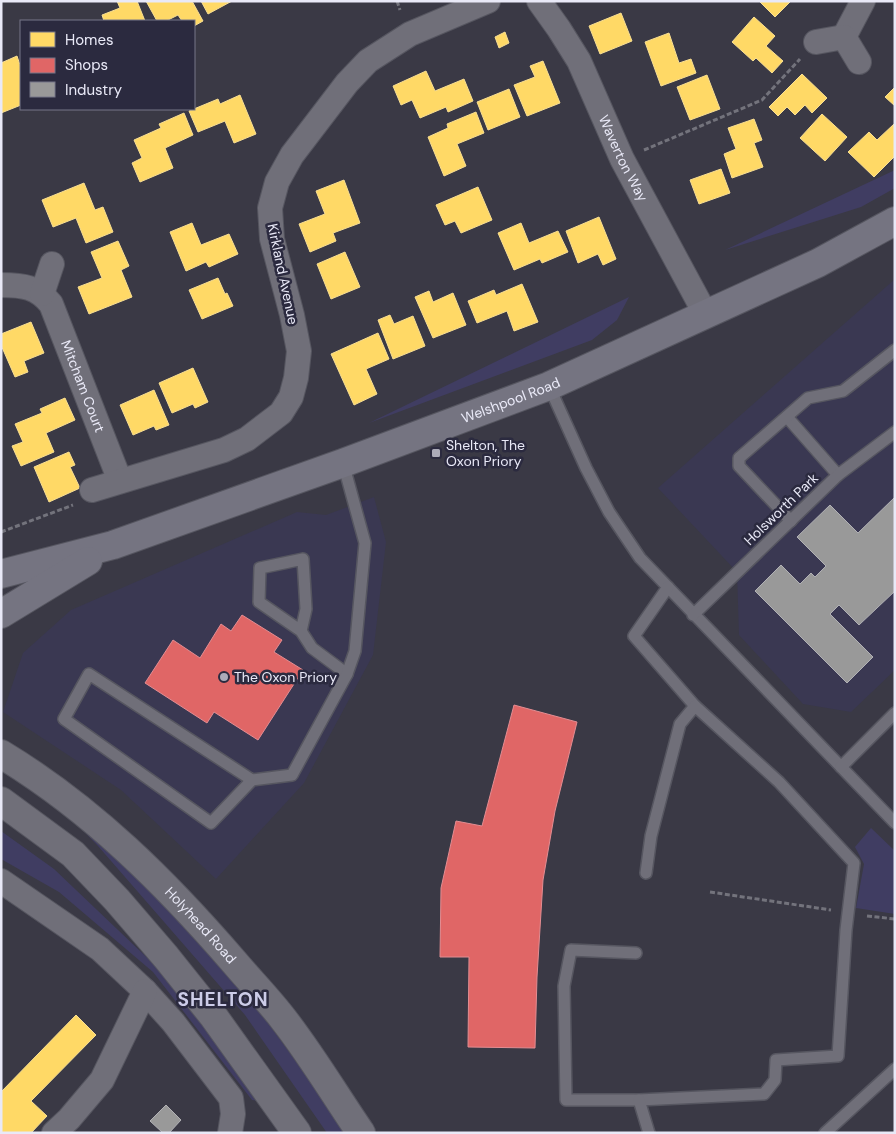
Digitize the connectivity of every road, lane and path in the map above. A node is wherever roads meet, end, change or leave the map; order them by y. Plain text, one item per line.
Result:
1 (488, 1) edge
2 (538, 1) edge
3 (863, 1) edge
4 (844, 37) junction
5 (816, 42) joint
6 (860, 62) dead end
7 (622, 159) junction
8 (895, 221) edge
9 (52, 264) dead end
10 (1, 285) edge
11 (42, 294) junction
12 (706, 315) junction
13 (895, 350) edge
14 (549, 386) junction
15 (787, 417) junction
16 (895, 432) edge
17 (343, 463) junction
18 (838, 475) junction
19 (120, 482) junction
20 (92, 490) joint
21 (791, 521) junction
22 (1, 532) edge
23 (113, 546) junction
24 (1, 574) edge
25 (668, 587) junction
26 (1, 614) edge
27 (693, 615) junction
28 (301, 631) junction
29 (347, 674) junction
30 (695, 706) junction
31 (895, 713) edge
32 (1, 754) edge
33 (841, 767) junction
34 (252, 780) junction
35 (1, 802) edge
36 (895, 823) edge
37 (646, 873) dead end
38 (1, 881) edge
39 (710, 892) dead end
40 (848, 913) junction
41 (895, 920) edge
42 (636, 953) dead end
43 (145, 990) junction
44 (895, 1069) edge
45 (639, 1100) junction
46 (54, 1133) edge
47 (230, 1133) edge
48 (297, 1133) edge
49 (360, 1133) edge
50 (649, 1133) edge
51 (826, 1133) edge

1 - 19 street, Kirkland Avenue
2 - 7 street, Waverton Way
3 - 4 street
4 - 5 street
4 - 6 street
5 - 7 path
7 - 12 street, Waverton Way
8 - 12 main road, Welshpool Road
9 - 11 street
10 - 11 street
11 - 19 street, Mitcham Court
12 - 14 main road, Welshpool Road
13 - 15 lane
14 - 17 main road, Welshpool Road
14 - 25 lane
15 - 18 lane
15 - 21 lane
16 - 18 lane, Holsworth Park
17 - 23 main road, Welshpool Road
17 - 29 lane
18 - 21 lane, Holsworth Park
19 - 20 street, Kirkland Avenue
20 - 22 path
21 - 27 lane, Holsworth Park
23 - 24 main road, Welshpool Road
23 - 26 main road, Welshpool Road
25 - 27 lane
25 - 30 lane
27 - 33 lane
28 - 28 lane
28 - 29 lane
29 - 34 lane
30 - 37 lane
30 - 40 lane
31 - 33 lane
32 - 49 main road, Holyhead Road
33 - 36 lane
34 - 34 lane
35 - 48 main road
38 - 43 street
39 - 40 path
40 - 41 path
40 - 45 lane
42 - 45 lane
43 - 46 street
43 - 47 street
44 - 51 lane
45 - 50 lane

